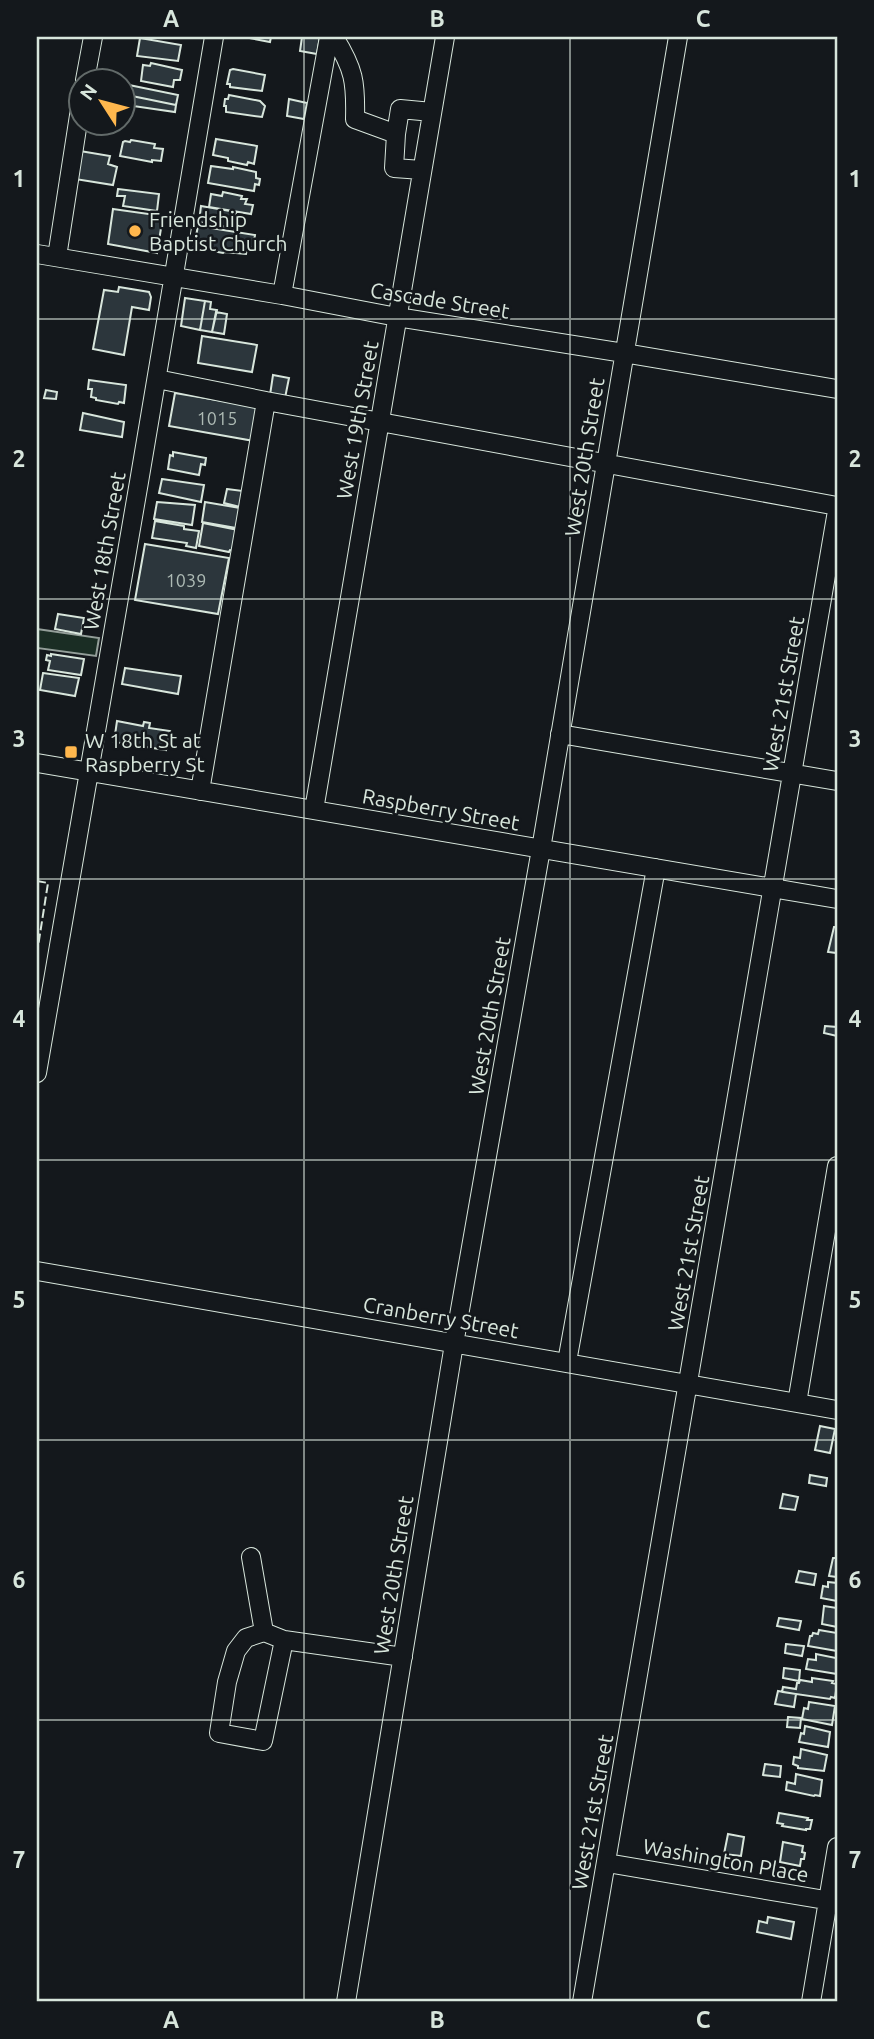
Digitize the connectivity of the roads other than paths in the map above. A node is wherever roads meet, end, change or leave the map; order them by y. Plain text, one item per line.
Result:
1 (93, 37) edge
2 (214, 37) edge
3 (332, 37) edge
4 (445, 37) edge
5 (678, 37) edge
6 (88, 66) edge
7 (432, 112) junction
8 (396, 134) junction
9 (76, 136) edge
10 (422, 170) junction
11 (37, 254) edge
12 (57, 257) junction
13 (174, 277) junction
14 (282, 295) junction
15 (397, 317) junction
16 (624, 353) junction
17 (157, 379) junction
18 (837, 389) edge
19 (266, 401) junction
20 (379, 423) junction
21 (605, 464) junction
22 (837, 508) edge
23 (560, 734) junction
24 (37, 763) edge
25 (89, 772) junction
26 (793, 773) junction
27 (837, 781) edge
28 (200, 791) junction
29 (314, 810) junction
30 (541, 849) junction
31 (656, 868) junction
32 (773, 888) junction
33 (837, 899) edge
34 (37, 1073) edge
35 (837, 1166) edge
36 (37, 1271) edge
37 (454, 1344) junction
38 (567, 1362) junction
39 (688, 1385) junction
40 (797, 1403) junction
41 (837, 1410) edge
42 (251, 1557) dead end
43 (264, 1632) junction
44 (284, 1640) junction
45 (402, 1657) junction
46 (837, 1847) edge
47 (607, 1863) junction
48 (833, 1901) edge
49 (346, 2002) edge
50 (582, 2002) edge
51 (811, 2002) edge

1 - 6 street
2 - 13 street, West 18th Street
3 - 8 street
3 - 14 street
4 - 7 street, West 19th Street
5 - 16 street, West 20th Street
7 - 8 street
7 - 10 street, West 19th Street
8 - 10 street
9 - 12 street
10 - 15 street, West 19th Street
11 - 12 street, Cascade Street
12 - 13 street, Cascade Street
13 - 14 street, Cascade Street
13 - 17 street, West 18th Street
14 - 15 street, Cascade Street
15 - 16 street, Cascade Street
15 - 20 street, West 19th Street
16 - 18 street, Cascade Street
16 - 21 street, West 20th Street
17 - 19 street
17 - 25 street, West 18th Street
19 - 20 street
19 - 28 street
20 - 21 street
20 - 29 street, West 19th Street
21 - 22 street
21 - 23 street, West 20th Street
22 - 26 street, West 21st Street
23 - 26 street
23 - 30 street, West 20th Street
24 - 25 street, Raspberry Street
25 - 28 street, Raspberry Street
25 - 34 street, West 18th Street
26 - 27 street
26 - 32 street, West 21st Street
28 - 29 street, Raspberry Street
29 - 30 street, Raspberry Street
30 - 31 street, Raspberry Street
30 - 37 street, West 20th Street
31 - 32 street, Raspberry Street
31 - 38 street
32 - 33 street, Raspberry Street
32 - 39 street, West 21st Street
35 - 40 street
36 - 37 street, Cranberry Street
37 - 38 street, Cranberry Street
37 - 45 street, West 20th Street
38 - 39 street, Cranberry Street
39 - 40 street, Cranberry Street
39 - 47 street, West 21st Street
40 - 41 street, Cranberry Street
42 - 43 street
43 - 44 street
43 - 44 street
44 - 45 street
45 - 49 street, West 20th Street
46 - 48 street
47 - 48 street, Washington Place
47 - 50 street, West 21st Street
48 - 51 street

